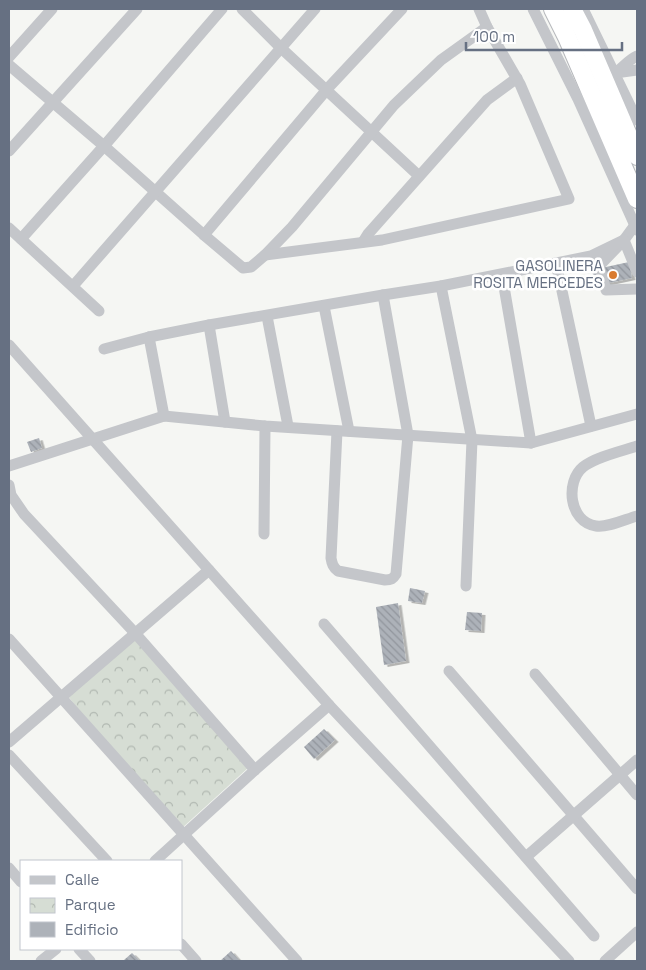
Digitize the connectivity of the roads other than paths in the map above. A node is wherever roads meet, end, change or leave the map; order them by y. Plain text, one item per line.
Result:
1 (52, 9) edge
2 (137, 9) edge
3 (222, 9) edge
4 (242, 9) edge
5 (316, 9) edge
6 (402, 9) edge
7 (479, 9) edge
8 (534, 9) edge
9 (553, 9) edge
10 (572, 9) edge
11 (583, 9) edge
12 (487, 27) junction
13 (281, 48) junction
14 (637, 56) edge
15 (9, 57) edge
16 (9, 65) edge
17 (637, 70) edge
18 (517, 78) junction
19 (603, 80) junction
20 (327, 90) junction
21 (52, 103) junction
22 (637, 120) edge
23 (372, 132) junction
24 (104, 146) junction
25 (9, 150) edge
26 (637, 156) edge
27 (419, 176) junction
28 (155, 191) junction
29 (637, 199) edge
30 (9, 228) edge
31 (636, 228) edge
32 (204, 235) junction
33 (21, 239) junction
34 (624, 240) junction
35 (363, 242) junction
36 (264, 255) junction
37 (556, 263) junction
38 (637, 272) edge
39 (502, 274) junction
40 (73, 286) junction
41 (441, 286) junction
42 (637, 288) edge
43 (383, 295) junction
44 (324, 306) junction
45 (99, 310) dead end
46 (268, 316) junction
47 (209, 325) junction
48 (149, 337) junction
49 (9, 345) edge
50 (104, 349) dead end
51 (637, 414) edge
52 (164, 416) junction
53 (225, 422) junction
54 (265, 426) junction
55 (288, 426) junction
56 (591, 426) junction
57 (343, 431) junction
58 (408, 435) junction
59 (92, 438) junction
60 (472, 440) junction
61 (531, 443) junction
62 (637, 446) edge
63 (9, 466) edge
64 (9, 485) edge
65 (637, 516) edge
66 (264, 534) dead end
67 (209, 570) junction
68 (466, 586) dead end
69 (324, 624) dead end
70 (135, 633) junction
71 (9, 639) edge
72 (449, 671) dead end
73 (535, 674) dead end
74 (61, 697) junction
75 (329, 705) junction
76 (9, 742) edge
77 (9, 754) edge
78 (637, 760) edge
79 (255, 770) junction
80 (620, 775) junction
81 (637, 795) edge
82 (574, 815) junction
83 (185, 836) junction
84 (526, 857) junction
85 (106, 860) edge
86 (156, 860) edge
87 (9, 868) edge
88 (20, 881) edge
89 (637, 889) edge
90 (637, 932) edge
91 (594, 936) dead end
92 (182, 945) edge
93 (55, 950) edge
94 (80, 950) edge
95 (610, 959) edge
96 (41, 961) edge
97 (90, 961) edge
98 (196, 961) edge
99 (297, 961) edge
100 (569, 961) edge

1 - 15 street
2 - 21 street
3 - 24 street
4 - 13 street
5 - 13 street
6 - 20 street
7 - 12 street
8 - 31 street
9 - 19 highway
10 - 19 highway
11 - 19 street
12 - 18 street
12 - 23 street
13 - 20 street
13 - 28 street
14 - 19 street
16 - 21 street
17 - 19 street
18 - 27 street
18 - 35 street
19 - 22 street
19 - 26 highway
19 - 29 highway
20 - 23 street
20 - 32 street
21 - 24 street
21 - 25 street
23 - 27 street
23 - 36 street
24 - 28 street
24 - 33 street
27 - 35 street
28 - 32 street
28 - 40 street
30 - 33 street
31 - 34 street
32 - 36 street
33 - 40 street
34 - 37 street
34 - 38 street
34 - 42 street
35 - 36 street
37 - 39 street
37 - 56 street
39 - 41 street
39 - 61 street
40 - 45 street
41 - 43 street
41 - 60 street
43 - 44 street
43 - 58 street
44 - 46 street
44 - 57 street
46 - 47 street
46 - 55 street
47 - 48 street
47 - 53 street
48 - 50 street
48 - 52 street
49 - 59 street
51 - 56 street
52 - 53 street
52 - 59 street
53 - 54 street
54 - 55 street
54 - 66 street
55 - 57 street
56 - 61 street
57 - 58 street
57 - 58 street
58 - 60 street
59 - 63 street
59 - 67 street
60 - 61 street
60 - 68 street
62 - 65 street
64 - 70 street
67 - 70 street
67 - 75 street
69 - 84 street
70 - 74 street
70 - 79 street
71 - 74 street
72 - 82 street
73 - 80 street
74 - 76 street
74 - 83 street
75 - 79 street
75 - 100 street
77 - 85 street
78 - 80 street
79 - 83 street
80 - 81 street
80 - 82 street
82 - 84 street
82 - 89 street
83 - 86 street
83 - 99 street
84 - 91 street
87 - 88 street
90 - 95 street
92 - 98 street
93 - 96 street
94 - 97 street

